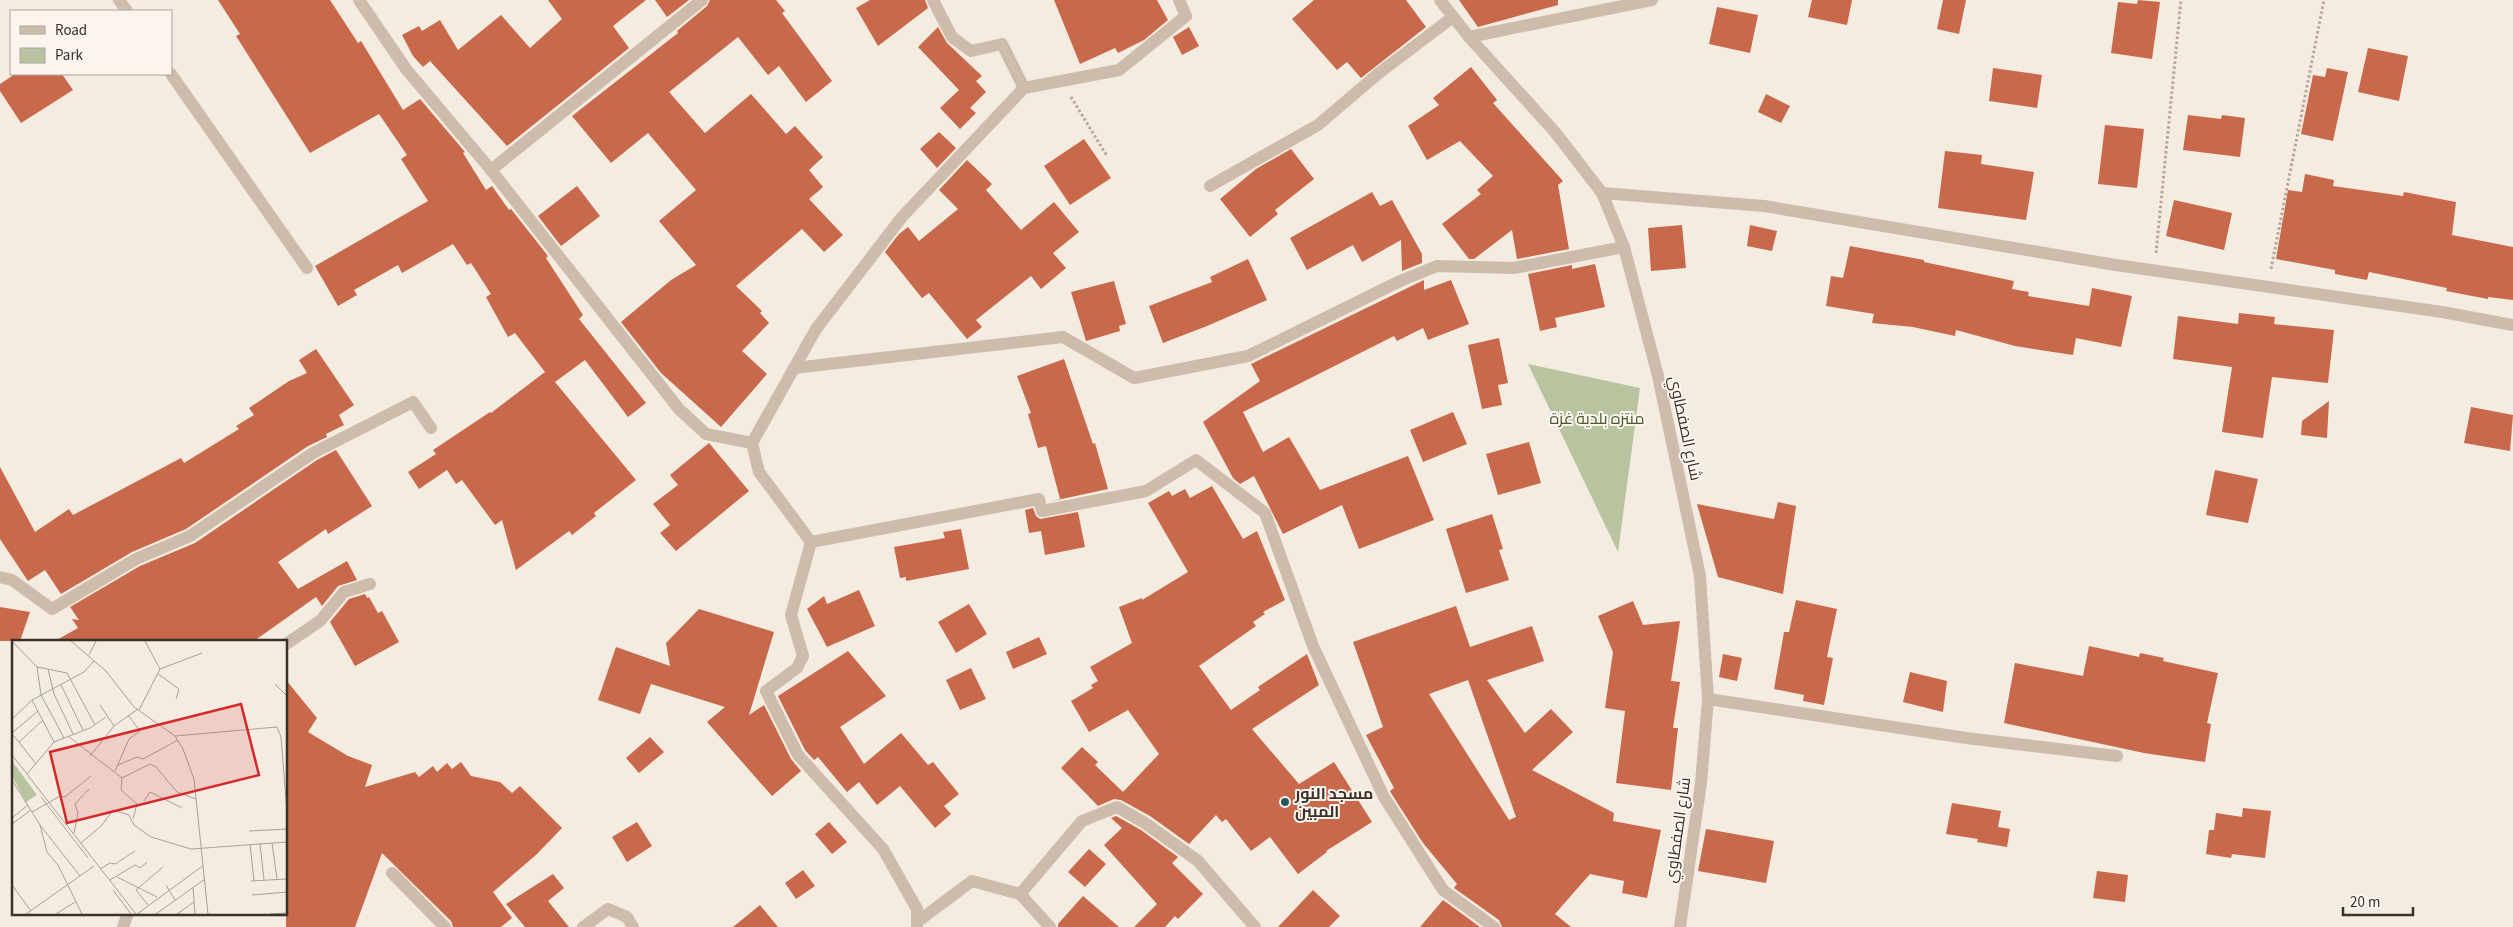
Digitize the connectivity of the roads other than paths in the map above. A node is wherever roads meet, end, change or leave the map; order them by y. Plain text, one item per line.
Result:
1 (359, 0) edge
2 (702, 0) edge
3 (933, 0) edge
4 (1179, 0) edge
5 (1440, 0) edge
6 (1652, 0) edge
7 (1453, 17) junction
8 (1469, 37) junction
9 (172, 75) edge
10 (1024, 88) junction
11 (491, 170) junction
12 (1210, 186) dead end
13 (1602, 193) junction
14 (1624, 248) junction
15 (306, 268) dead end
16 (2513, 325) edge
17 (794, 368) junction
18 (431, 428) dead end
19 (752, 443) junction
20 (811, 542) junction
21 (0, 577) edge
22 (370, 584) dead end
23 (288, 643) edge
24 (1708, 699) junction
25 (2118, 756) dead end
26 (392, 873) dead end
27 (1020, 894) junction
28 (917, 924) edge
29 (445, 927) edge
30 (583, 927) edge
31 (633, 927) edge
32 (1050, 927) edge
33 (1255, 927) edge
34 (1494, 927) edge
35 (1680, 927) edge

1 - 11 street
2 - 11 street
3 - 10 street
4 - 10 street
5 - 7 street, شارع الصفطاوي
6 - 8 street
7 - 8 street, شارع الصفطاوي
7 - 12 street
8 - 13 street, شارع الصفطاوي
9 - 15 street
10 - 17 street
11 - 19 street
13 - 14 street, شارع الصفطاوي
13 - 16 street
14 - 17 street
14 - 24 street, شارع الصفطاوي
17 - 19 street
18 - 21 street
19 - 20 street
20 - 28 street
20 - 34 street
22 - 23 street
24 - 25 street
24 - 35 street, شارع الصفطاوي
26 - 29 street
27 - 28 street
27 - 32 street
27 - 33 street
30 - 31 street

